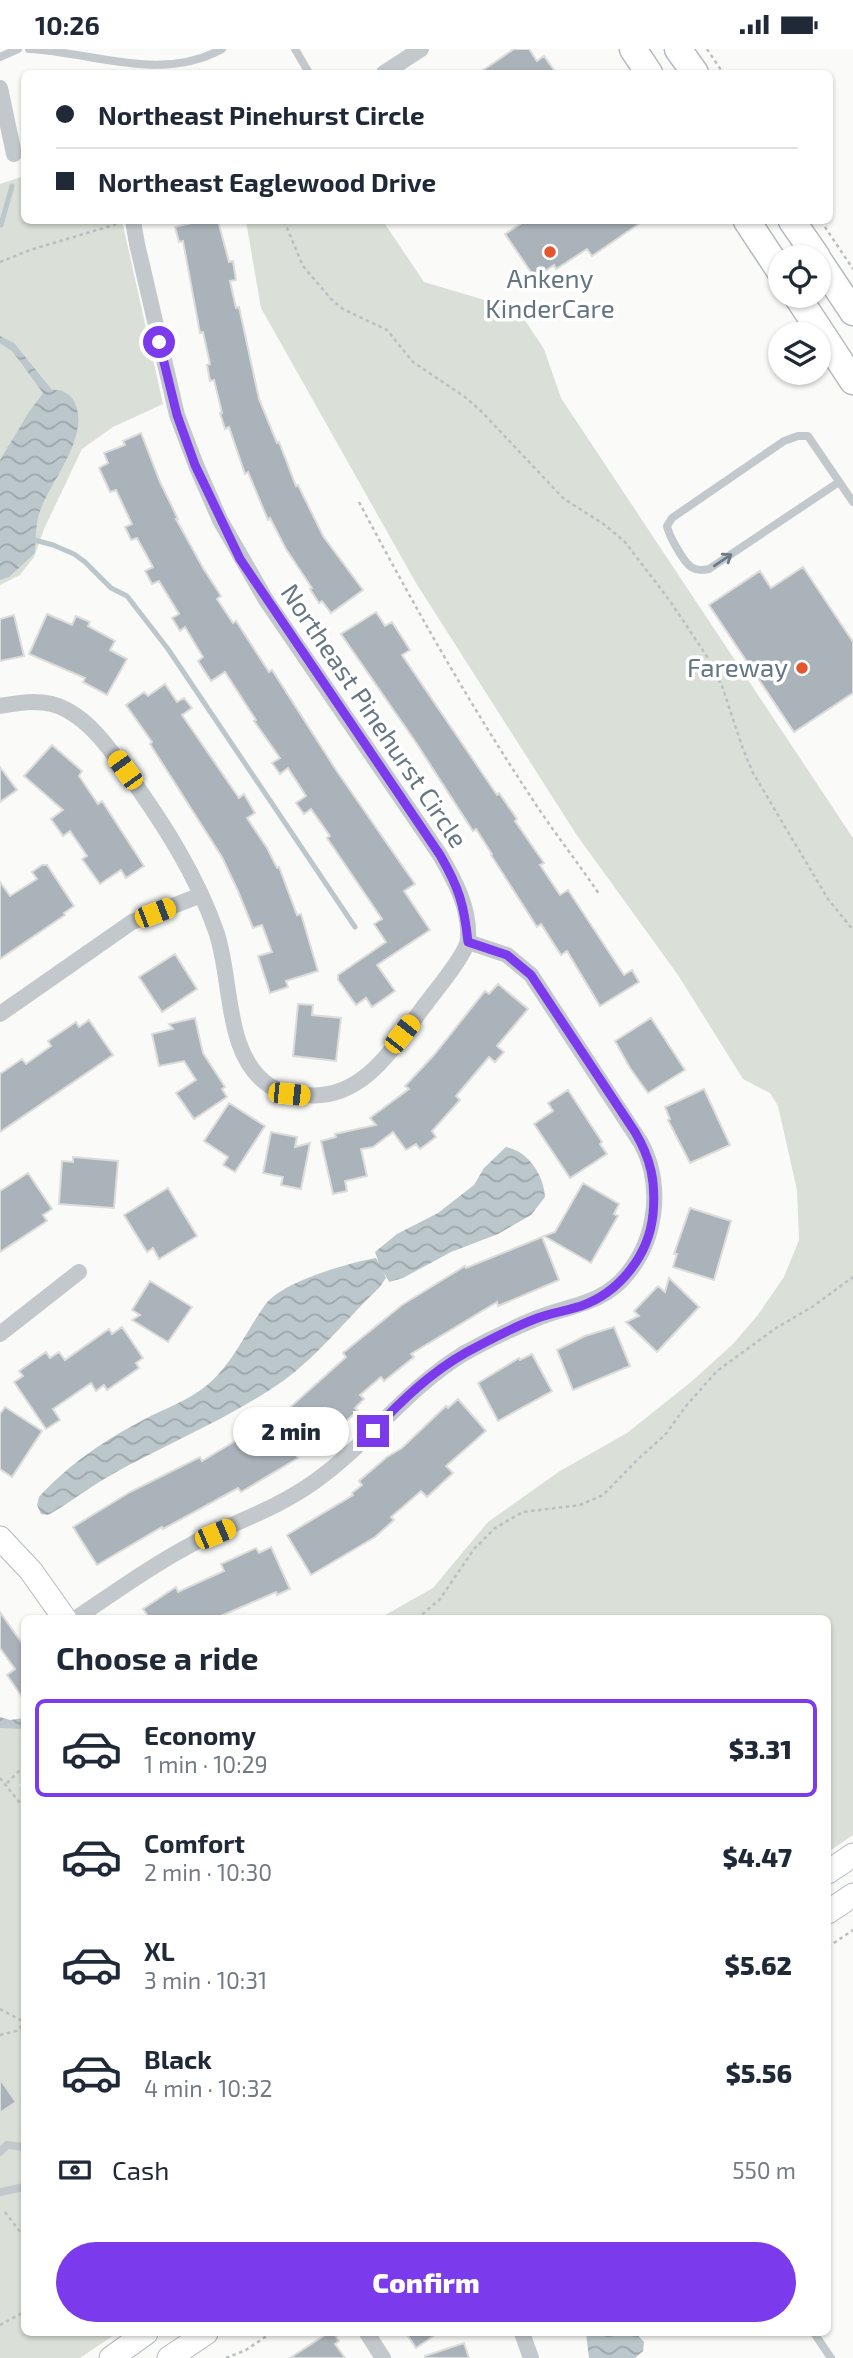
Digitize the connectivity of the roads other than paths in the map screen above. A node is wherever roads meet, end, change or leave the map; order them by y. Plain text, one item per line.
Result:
1 (18, 49) edge
2 (29, 49) edge
3 (222, 49) edge
4 (295, 49) edge
5 (421, 49) edge
6 (633, 49) edge
7 (678, 49) edge
8 (0, 57) edge
9 (307, 70) edge
10 (389, 70) edge
11 (647, 70) edge
12 (693, 70) edge
13 (0, 88) edge
14 (13, 154) edge
15 (127, 224) edge
16 (749, 224) edge
17 (794, 224) edge
18 (808, 245) edge
19 (768, 253) edge
20 (831, 279) edge
21 (805, 308) edge
22 (853, 312) edge
23 (853, 381) edge
24 (839, 482) junction
25 (853, 502) edge
26 (0, 706) edge
27 (201, 895) junction
28 (468, 942) junction
29 (0, 1014) edge
30 (79, 1272) dead end
31 (0, 1334) edge
32 (0, 1538) edge
33 (62, 1615) edge
34 (81, 1615) edge
35 (853, 1855) edge
36 (831, 1870) edge
37 (853, 1895) edge
38 (831, 1910) edge
39 (21, 2147) edge
40 (0, 2152) edge
41 (21, 2188) edge
42 (0, 2192) edge
43 (142, 2336) edge
44 (202, 2336) edge
45 (369, 2336) edge
46 (523, 2336) edge
47 (816, 2336) edge
48 (111, 2358) edge
49 (169, 2358) edge
50 (383, 2358) edge
51 (531, 2358) edge
52 (831, 2358) edge

1 - 8 lane
2 - 3 lane
4 - 9 lane
5 - 10 street
6 - 11 main road
7 - 12 main road
13 - 14 street
15 - 28 street, Northeast Pinehurst Circle
16 - 19 main road
17 - 18 main road
20 - 22 main road
21 - 23 main road
24 -> 24 lane
24 - 25 lane
26 - 27 street
27 - 28 street
27 - 29 street
28 - 34 street
30 - 31 street
32 - 33 main road
35 - 36 main road
37 - 38 main road
39 - 40 lane
41 - 42 lane
43 - 48 main road
44 - 49 main road
45 - 50 street
46 - 51 street
47 - 52 lane

